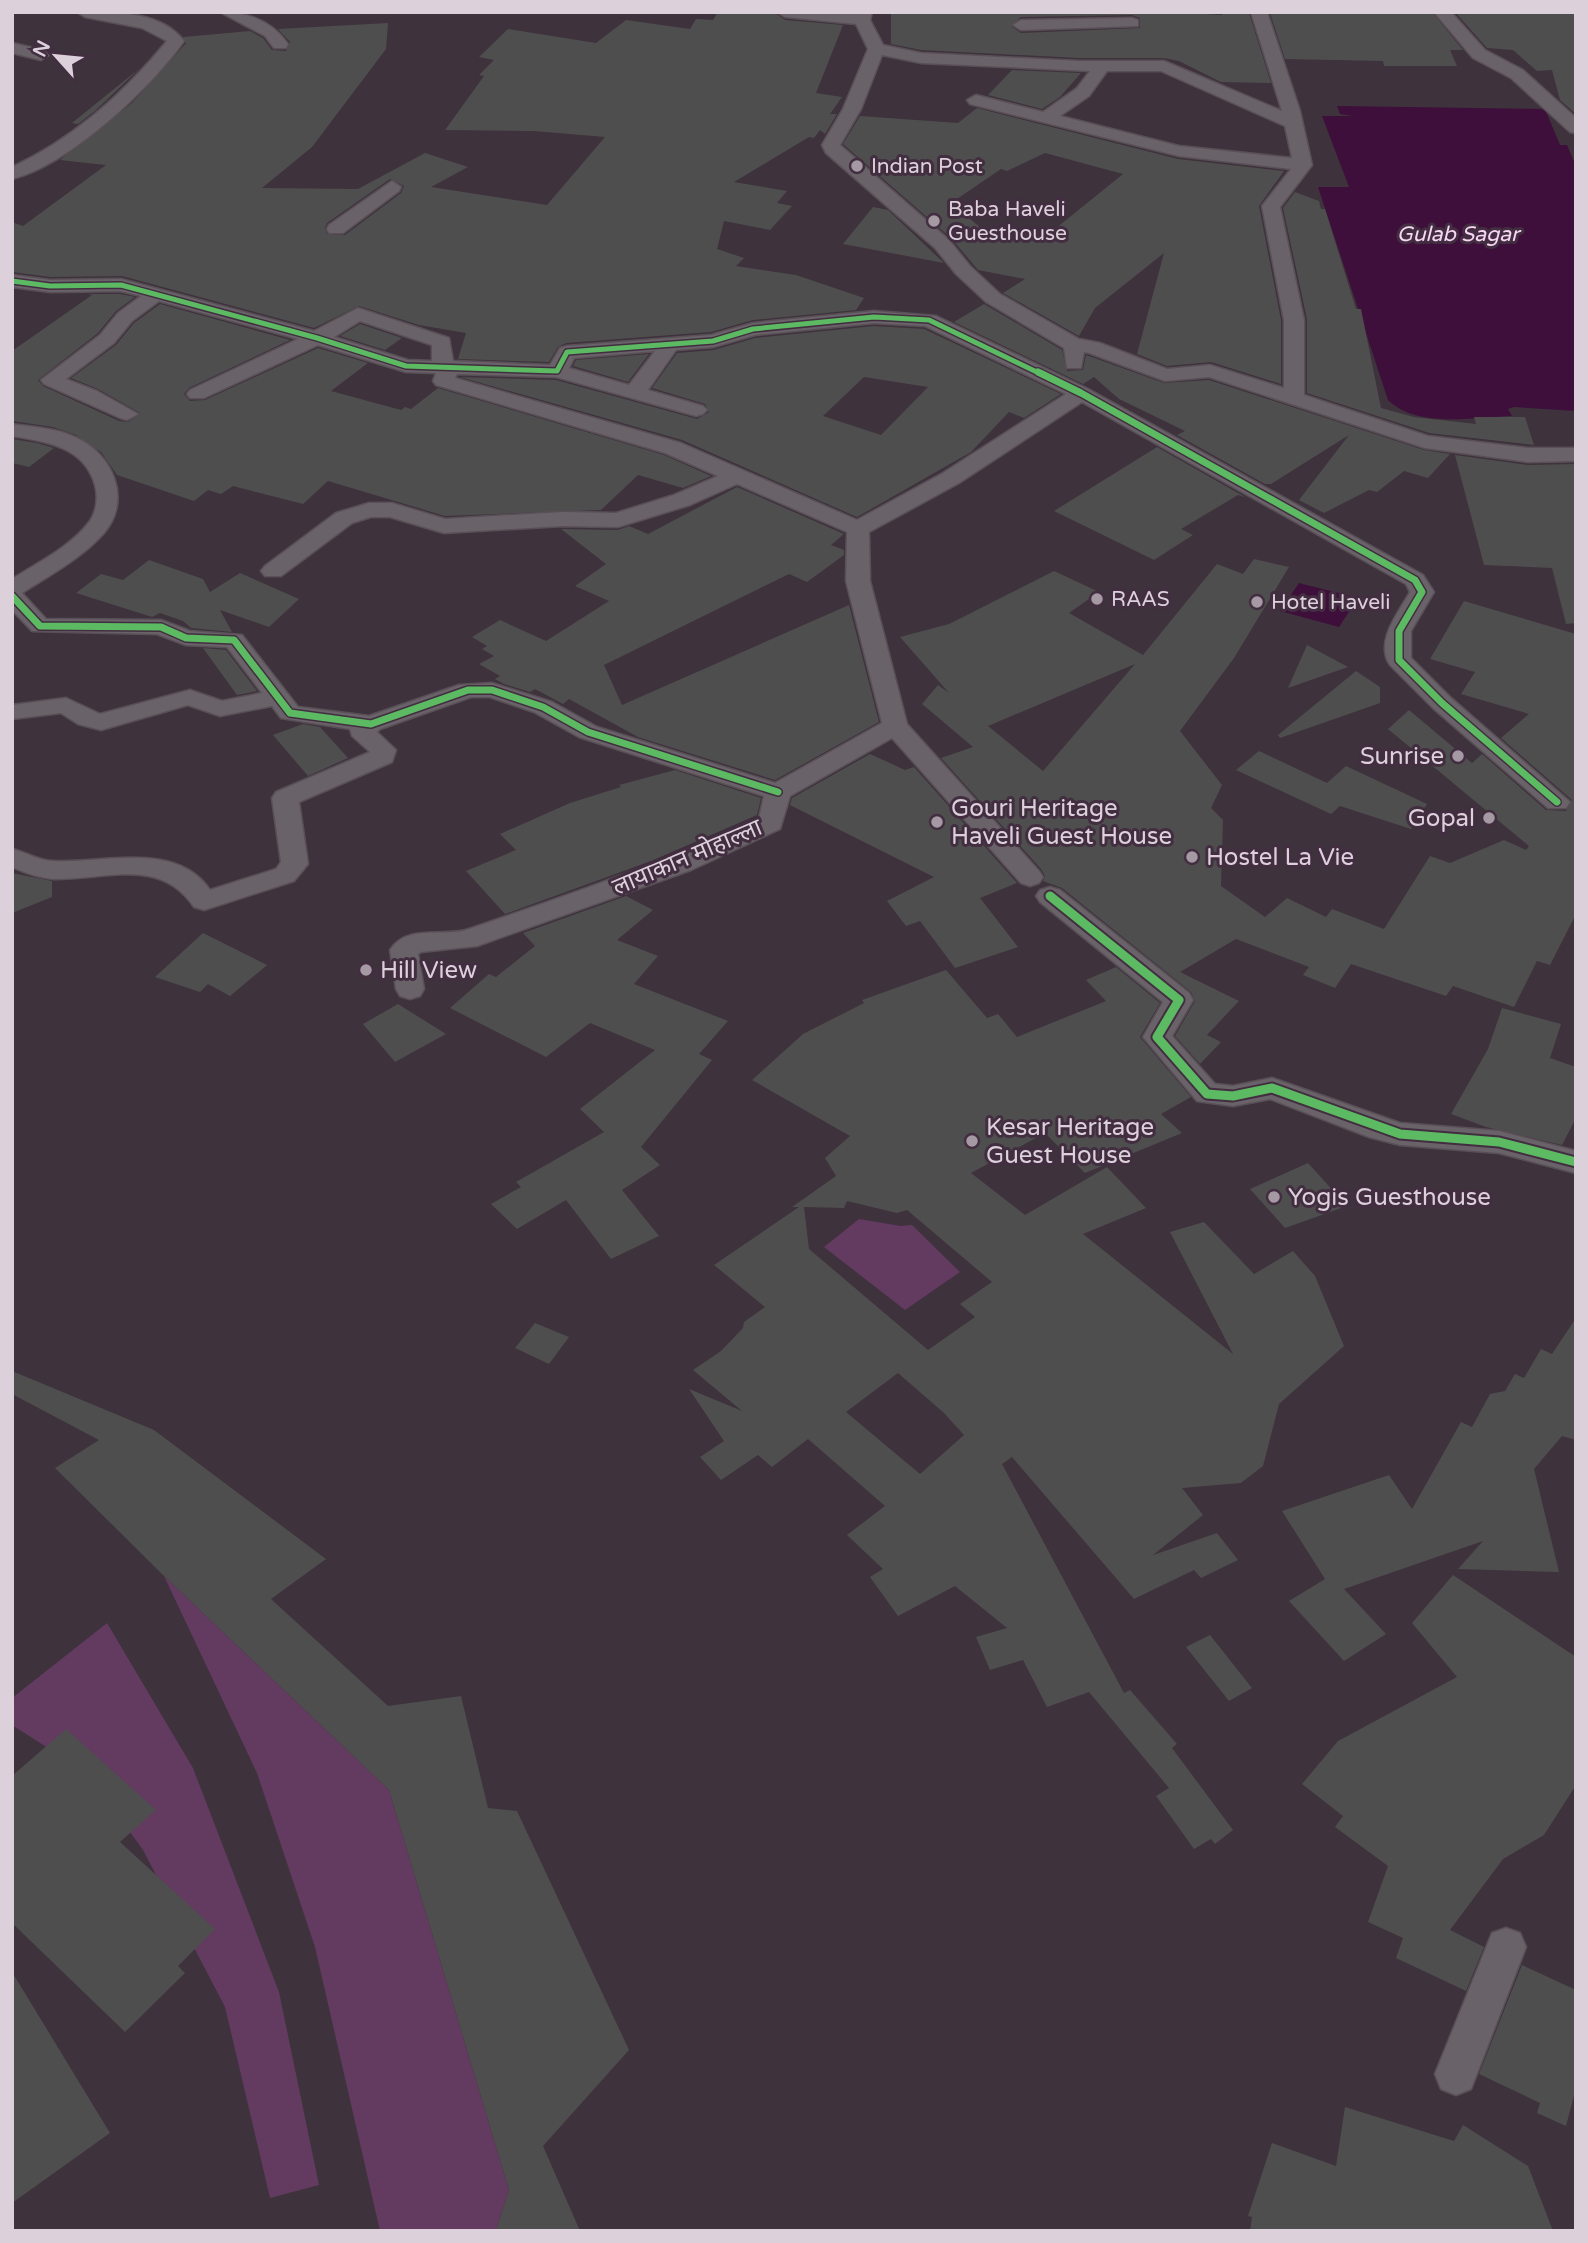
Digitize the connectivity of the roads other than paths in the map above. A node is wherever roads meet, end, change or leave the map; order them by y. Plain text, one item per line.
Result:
1 (85, 12) edge
2 (228, 12) edge
3 (785, 12) edge
4 (1259, 12) edge
5 (1442, 12) edge
6 (863, 16) edge
7 (1131, 18) edge
8 (1025, 38) edge
9 (280, 44) dead end
10 (12, 48) edge
11 (876, 49) junction
12 (41, 55) dead end
13 (1146, 64) junction
14 (1102, 66) junction
15 (976, 100) dead end
16 (1046, 118) junction
17 (1294, 123) junction
18 (1576, 128) edge
19 (1303, 165) junction
20 (12, 174) edge
21 (392, 187) dead end
22 (336, 229) dead end
23 (12, 281) edge
24 (154, 296) junction
25 (317, 338) junction
26 (670, 344) junction
27 (1074, 345) junction
28 (446, 368) junction
29 (557, 371) junction
30 (635, 391) junction
31 (1081, 393) junction
32 (197, 394) dead end
33 (1294, 397) junction
34 (696, 410) dead end
35 (127, 414) dead end
36 (12, 430) edge
37 (1576, 454) edge
38 (736, 477) junction
39 (858, 529) junction
40 (273, 571) dead end
41 (12, 590) edge
42 (12, 596) edge
43 (277, 697) junction
44 (12, 712) edge
45 (371, 724) junction
46 (895, 726) junction
47 (778, 792) junction
48 (1557, 802) dead end
49 (12, 857) edge
50 (410, 989) dead end
51 (1576, 1162) edge
52 (1506, 1947) dead end
53 (1456, 2074) dead end

1 - 20 street
2 - 9 street
3 - 6 street
4 - 17 street
5 - 18 street
6 - 11 street
7 - 8 street
7 - 13 street
8 - 11 street
8 - 14 street
10 - 12 street
11 - 27 street
13 - 14 street
13 - 17 street
14 - 16 street
15 - 16 street
16 - 19 street
17 - 19 street
19 - 33 street
21 - 22 street
23 - 24 street
24 - 25 street
24 - 35 street
25 - 28 street
25 - 28 street
25 - 32 street
26 - 29 street
26 - 30 street
26 - 31 street
27 - 31 street
27 - 33 street
28 - 29 street
28 - 38 street
29 - 30 street
30 - 34 street
31 - 39 street
31 - 48 street
33 - 37 street
36 - 41 street
38 - 39 street
38 - 40 street
39 - 46 street
42 - 43 street
43 - 44 street
43 - 45 street
45 - 47 street
45 - 49 street
46 - 47 street, लायाकान मोहाल्ला
46 - 51 street
47 - 50 street, लायाकान मोहाल्ला
52 - 53 street

